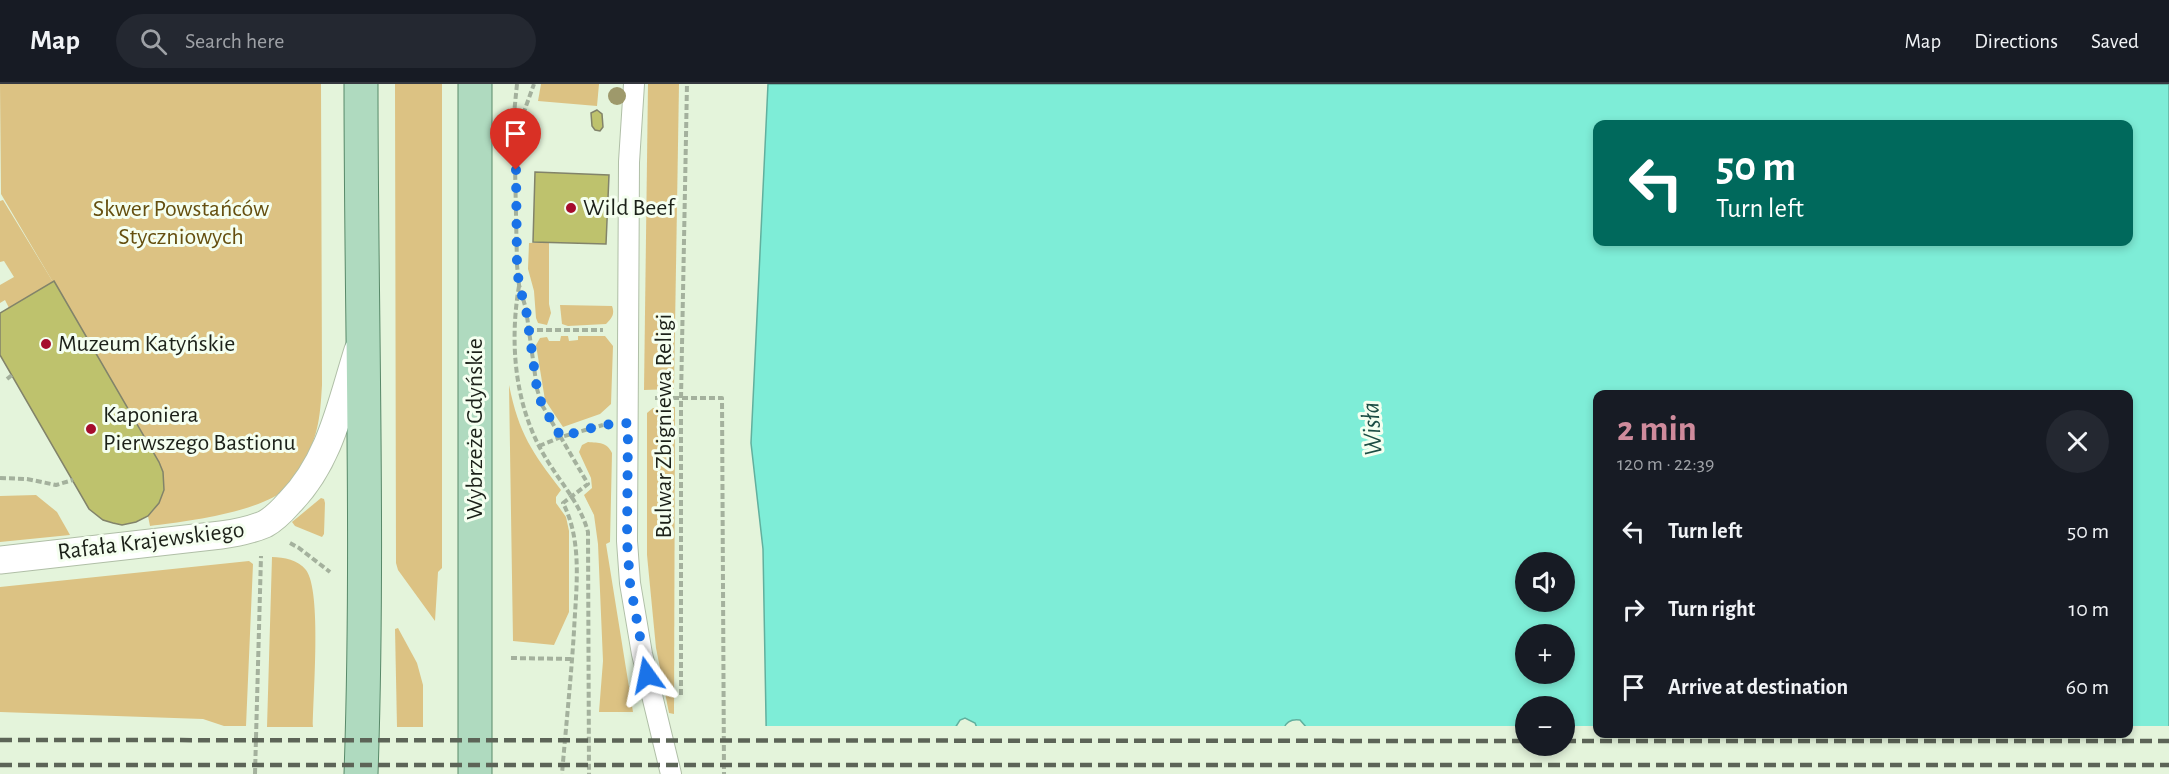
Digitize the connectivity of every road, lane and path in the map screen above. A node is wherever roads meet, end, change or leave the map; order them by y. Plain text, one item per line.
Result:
1 (362, 84) edge
2 (475, 84) edge
3 (517, 84) edge
4 (534, 84) edge
5 (634, 84) edge
6 (687, 84) edge
7 (515, 134) junction
8 (519, 285) junction
9 (528, 330) junction
10 (628, 331) junction
11 (362, 335) junction
12 (12, 375) dead end
13 (6, 379) dead end
14 (681, 398) junction
15 (628, 423) junction
16 (561, 437) junction
17 (539, 446) junction
18 (0, 478) edge
19 (73, 480) dead end
20 (572, 496) junction
21 (257, 527) junction
22 (0, 560) edge
23 (261, 566) dead end
24 (330, 573) dead end
25 (511, 658) dead end
26 (572, 659) junction
27 (681, 702) dead end
28 (671, 770) edge
29 (255, 774) edge
30 (361, 774) edge
31 (475, 774) edge
32 (562, 774) edge
33 (589, 774) edge
34 (724, 774) edge

1 - 11 main road
2 - 31 main road, Wybrzeże Gdyńskie
3 - 7 path
4 - 7 path
5 - 10 street
6 - 14 path, Bulwar Zbigniewa Religi
7 - 8 path
8 - 9 path
8 - 17 path
9 - 10 path
9 - 16 path
10 - 15 street
11 - 21 street, Rafała Krajewskiego
11 - 30 main road
12 - 13 path
14 - 27 path, Bulwar Zbigniewa Religi
14 - 34 path
15 - 16 path
15 - 28 street
16 - 17 path
16 - 20 path
17 - 20 path
18 - 19 path
20 - 26 path
20 - 33 path
21 - 22 street, Rafała Krajewskiego
21 - 24 path
23 - 29 path
25 - 26 path
26 - 32 path

